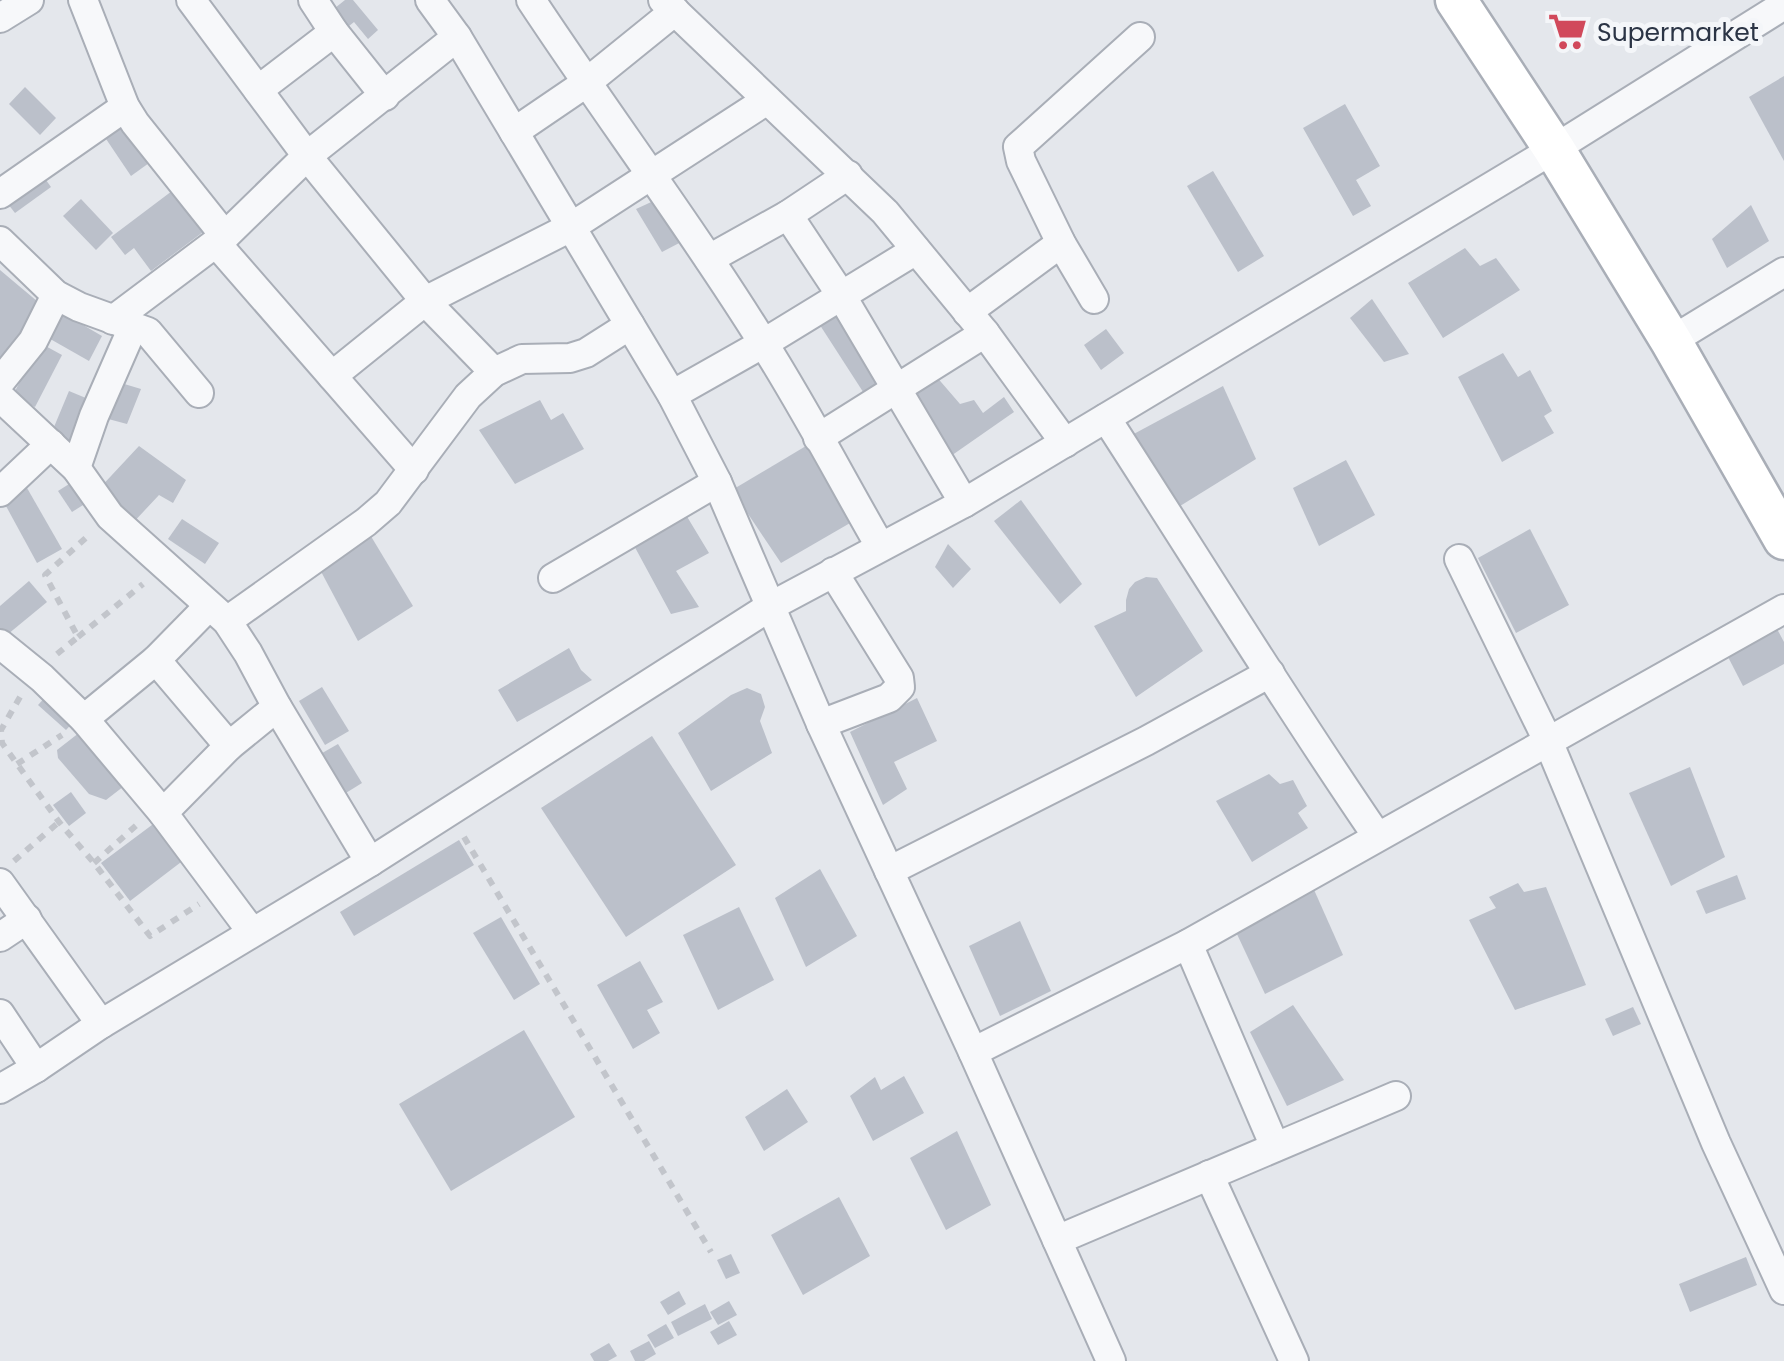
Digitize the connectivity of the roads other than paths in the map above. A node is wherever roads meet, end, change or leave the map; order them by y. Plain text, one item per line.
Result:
1 (29, 0) edge
2 (83, 0) edge
3 (191, 0) edge
4 (430, 0) edge
5 (531, 0) edge
6 (1456, 0) edge
7 (1784, 5) edge
8 (669, 6) edge
9 (326, 10) edge
10 (0, 18) edge
11 (457, 37) junction
12 (1140, 37) dead end
13 (586, 83) junction
14 (258, 90) junction
15 (384, 96) junction
16 (767, 100) junction
17 (125, 107) junction
18 (514, 132) junction
19 (1554, 149) junction
20 (307, 156) junction
21 (848, 175) junction
22 (653, 176) junction
23 (0, 194) edge
24 (788, 214) junction
25 (571, 227) junction
26 (220, 240) junction
27 (1061, 243) junction
28 (1, 245) edge
29 (916, 250) junction
30 (709, 259) junction
31 (1784, 272) edge
32 (56, 295) junction
33 (841, 295) junction
34 (1094, 299) dead end
35 (425, 301) junction
36 (976, 322) junction
37 (123, 324) junction
38 (630, 325) junction
39 (1671, 341) junction
40 (764, 343) junction
41 (494, 372) junction
42 (332, 376) junction
43 (0, 382) edge
44 (898, 390) junction
45 (199, 393) dead end
46 (672, 396) junction
47 (0, 397) edge
48 (1106, 418) junction
49 (818, 438) junction
50 (1065, 443) junction
51 (52, 444) junction
52 (76, 468) junction
53 (414, 470) junction
54 (717, 482) junction
55 (0, 492) edge
56 (964, 503) junction
57 (1780, 521) edge
58 (880, 546) junction
59 (1459, 559) dead end
60 (834, 572) junction
61 (553, 578) dead end
62 (770, 606) junction
63 (1784, 609) edge
64 (218, 613) junction
65 (0, 644) edge
66 (156, 660) junction
67 (1270, 673) junction
68 (277, 708) junction
69 (84, 719) junction
70 (821, 724) junction
71 (1548, 741) junction
72 (229, 746) junction
73 (161, 809) junction
74 (1377, 836) junction
75 (370, 862) junction
76 (889, 871) junction
77 (0, 883) edge
78 (27, 919) junction
79 (252, 932) junction
80 (0, 938) edge
81 (1188, 944) junction
82 (0, 1014) edge
83 (101, 1024) junction
84 (973, 1052) junction
85 (36, 1068) junction
86 (0, 1088) edge
87 (1396, 1096) dead end
88 (1275, 1147) junction
89 (1209, 1175) junction
90 (1057, 1240) junction
91 (1784, 1290) edge
92 (1110, 1361) edge
93 (1294, 1361) edge

1 - 10 street
2 - 17 street
3 - 14 street
4 - 11 street
5 - 13 street
6 - 19 street
7 - 19 street
8 - 13 street
8 - 16 street
9 - 14 street
9 - 15 street
11 - 15 street
11 - 18 street
12 - 27 street
13 - 18 street
13 - 22 street
14 - 20 street
15 - 20 street
16 - 21 street
16 - 22 street
17 - 23 street
17 - 26 street
18 - 25 street
19 - 39 street
19 - 48 street
20 - 26 street
20 - 35 street
21 - 24 street
21 - 29 street
22 - 25 street
22 - 30 street
24 - 30 street
24 - 33 street
25 - 35 street
25 - 38 street
26 - 37 street
26 - 42 street
27 - 34 street
27 - 36 street
28 - 32 street
29 - 33 street
29 - 36 street
30 - 40 street
31 - 39 street
32 - 37 street
32 - 43 street
33 - 40 street
33 - 44 street
35 - 41 street
35 - 42 street
36 - 44 street
36 - 50 street
37 - 45 street
37 - 52 street
38 - 41 street
38 - 46 street
39 - 57 street
40 - 46 street
40 - 49 street
41 - 53 street
42 - 53 street
44 - 49 street
44 - 56 street
46 - 54 street
47 - 51 street
48 - 50 street
48 - 67 street
49 - 58 street
50 - 56 street
51 - 52 street
51 - 55 street
52 - 64 street
53 - 64 street
54 - 61 street
54 - 62 street
56 - 58 street
58 - 60 street
59 - 71 street
60 - 62 street
60 - 70 street
62 - 70 street
62 - 75 street
63 - 71 street
64 - 66 street
64 - 68 street
65 - 69 street
66 - 69 street
66 - 72 street
67 - 74 street
67 - 76 street
68 - 72 street
68 - 75 street
69 - 73 street
70 - 76 street
71 - 74 street
71 - 91 street
72 - 73 street
73 - 79 street
74 - 81 street
75 - 79 street
76 - 84 street
77 - 78 street
78 - 80 street
78 - 83 street
79 - 83 street
81 - 84 street
81 - 88 street
82 - 85 street
83 - 85 street
84 - 90 street
85 - 86 street
87 - 88 street
88 - 89 street
89 - 90 street
89 - 93 street
90 - 92 street

